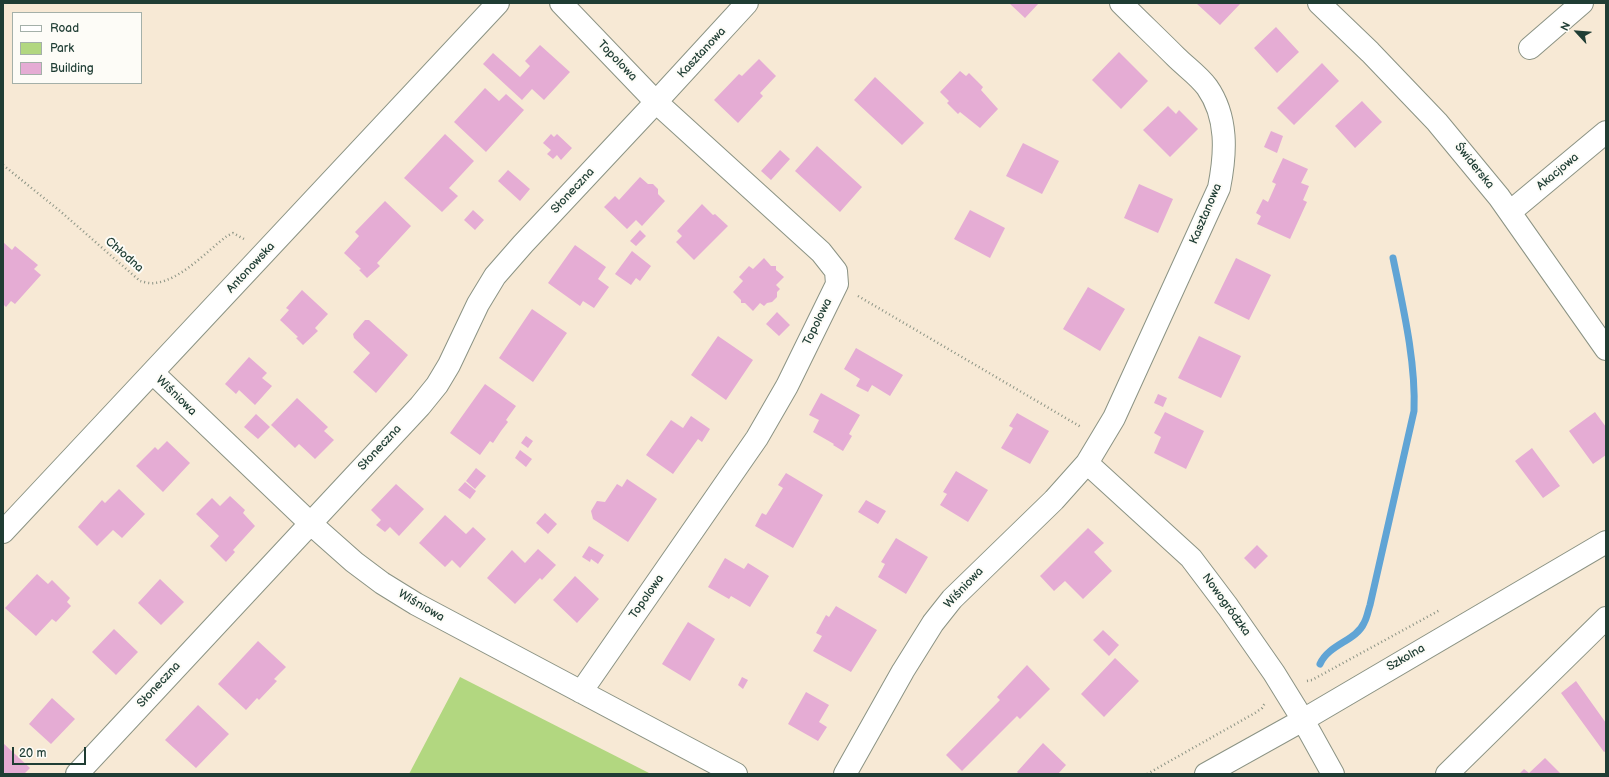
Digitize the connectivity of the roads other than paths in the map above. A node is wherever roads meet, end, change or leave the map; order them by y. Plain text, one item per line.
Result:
1 (498, 3) edge
2 (561, 3) edge
3 (748, 3) edge
4 (1121, 3) edge
5 (1319, 3) edge
6 (1582, 3) edge
7 (1530, 48) dead end
8 (656, 102) junction
9 (1606, 132) edge
10 (1510, 212) junction
11 (1606, 349) edge
12 (152, 373) junction
13 (1110, 424) joint
14 (1087, 463) junction
15 (310, 524) junction
16 (3, 532) edge
17 (1606, 542) edge
18 (1606, 618) edge
19 (581, 692) junction
20 (1303, 720) junction
21 (76, 774) edge
22 (736, 774) edge
23 (845, 774) edge
24 (1206, 774) edge
25 (1332, 774) edge
26 (1447, 774) edge

1 - 12 street, Antonowska
2 - 8 street, Topolowa
3 - 8 street, Kasztanowa
4 - 13 street, Kasztanowa
5 - 10 street, Świderska
6 - 7 street
8 - 15 street, Słoneczna
8 - 19 street, Topolowa
9 - 10 street, Akacjowa
10 - 11 street, Świderska
12 - 15 street, Wiśniowa
12 - 16 street, Antonowska
13 - 14 street, Wiśniowa
14 - 20 street, Nowogródzka
14 - 23 street, Wiśniowa
15 - 19 street, Wiśniowa
15 - 21 street, Słoneczna
17 - 20 street, Szkolna
18 - 26 street
19 - 22 street, Wiśniowa
20 - 24 street, Szkolna
20 - 25 street, Nowogródzka

